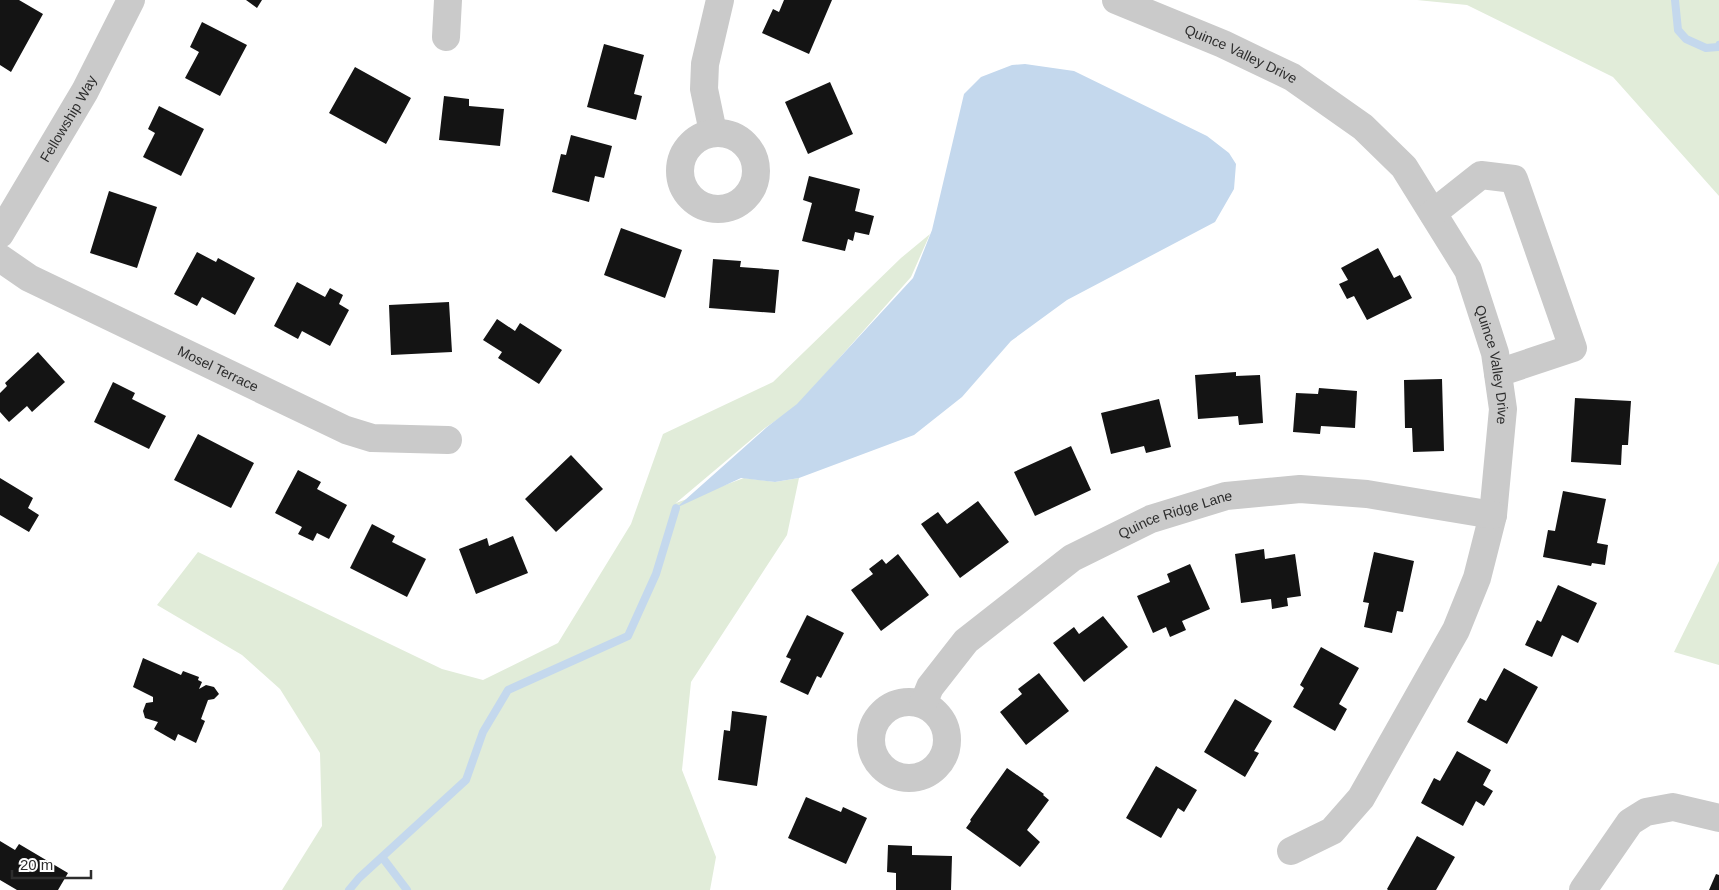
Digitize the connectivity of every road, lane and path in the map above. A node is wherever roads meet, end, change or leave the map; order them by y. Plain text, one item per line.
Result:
1 (131, 0) edge
2 (448, 0) edge
3 (720, 0) edge
4 (1116, 0) edge
5 (446, 37) dead end
6 (713, 132) dead end
7 (1433, 213) junction
8 (0, 234) edge
9 (0, 258) edge
10 (1498, 373) junction
11 (448, 440) dead end
12 (1493, 516) junction
13 (923, 704) dead end
14 (1719, 818) edge
15 (1291, 851) dead end
16 (1582, 890) edge

1 - 8 street, Fellowship Way
2 - 5 street
3 - 6 street
4 - 7 street, Quince Valley Drive
7 - 10 street, Quince Valley Drive
7 - 10 street
9 - 11 street, Mosel Terrace
10 - 12 street, Quince Valley Drive
12 - 13 street, Quince Ridge Lane
12 - 15 street, Quince Valley Drive
14 - 16 street

